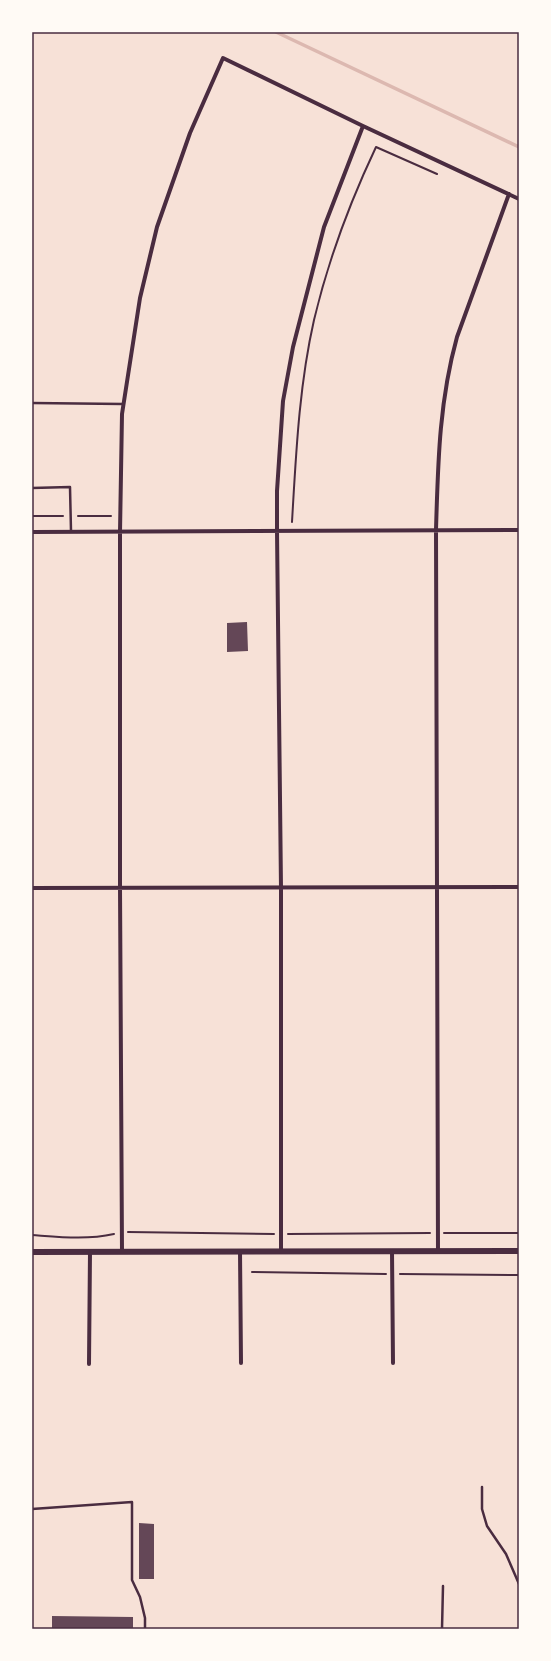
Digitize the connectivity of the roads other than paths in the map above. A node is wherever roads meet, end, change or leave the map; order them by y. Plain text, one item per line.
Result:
1 (364, 126) junction
2 (508, 194) junction
3 (519, 198) edge
4 (32, 402) edge
5 (123, 404) junction
6 (32, 488) edge
7 (436, 530) junction
8 (519, 530) edge
9 (277, 531) junction
10 (32, 532) edge
11 (71, 532) junction
12 (120, 532) junction
13 (120, 887) junction
14 (438, 887) junction
15 (519, 887) edge
16 (32, 888) edge
17 (281, 888) junction
18 (122, 1251) junction
19 (240, 1251) junction
20 (281, 1251) junction
21 (392, 1251) junction
22 (438, 1251) junction
23 (519, 1251) edge
24 (32, 1252) edge
25 (90, 1252) junction
26 (241, 1363) dead end
27 (393, 1363) dead end
28 (89, 1364) dead end
29 (482, 1488) dead end
30 (32, 1509) edge
31 (519, 1584) edge
32 (444, 1586) dead end
33 (145, 1629) edge
34 (442, 1629) edge

1 - 2 street
1 - 5 street
1 - 9 street
2 - 3 street
2 - 7 street
4 - 5 lane
5 - 12 street
6 - 11 lane
7 - 8 street
7 - 9 street
7 - 14 street
9 - 12 street
9 - 17 street
10 - 11 street
11 - 12 street
12 - 13 street
13 - 16 street
13 - 17 street
13 - 18 street
14 - 15 street
14 - 17 street
14 - 22 street
17 - 20 street
18 - 19 street
18 - 25 street
19 - 20 street
19 - 26 street
20 - 21 street
21 - 22 street
21 - 27 street
22 - 23 street
24 - 25 street
25 - 28 street
29 - 31 lane
30 - 33 lane
32 - 34 lane

